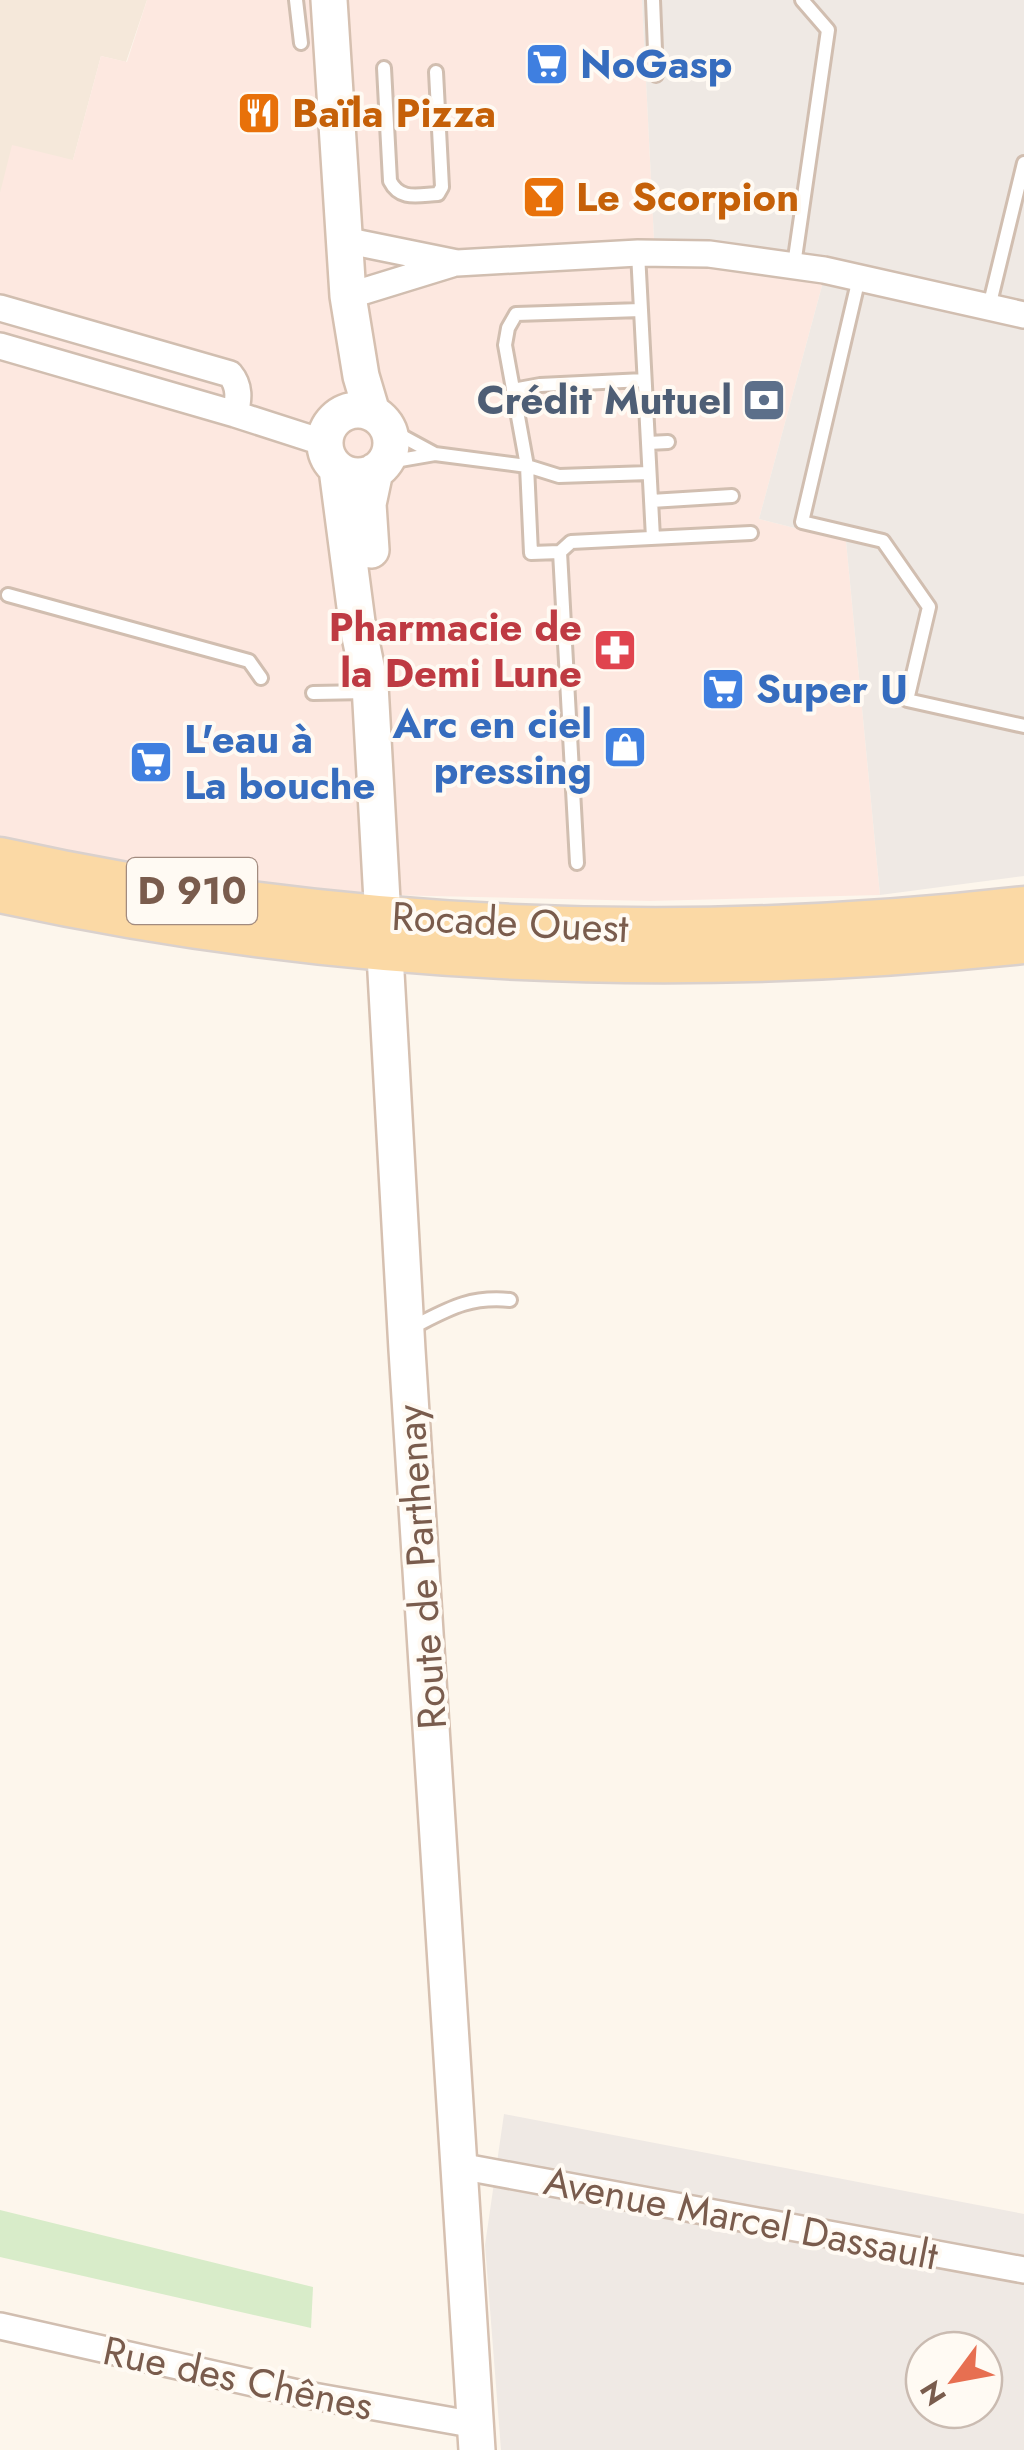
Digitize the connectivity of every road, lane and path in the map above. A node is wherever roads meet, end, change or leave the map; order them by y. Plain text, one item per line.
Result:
1 (296, 0) edge
2 (329, 0) edge
3 (654, 0) edge
4 (802, 0) edge
5 (300, 43) dead end
6 (384, 68) dead end
7 (436, 72) dead end
8 (656, 75) dead end
9 (1024, 163) edge
10 (344, 240) junction
11 (638, 254) junction
12 (457, 262) junction
13 (794, 265) junction
14 (859, 278) junction
15 (348, 296) junction
16 (990, 307) junction
17 (0, 308) edge
18 (641, 310) junction
19 (1024, 315) edge
20 (0, 346) edge
21 (644, 380) junction
22 (512, 390) junction
23 (235, 414) junction
24 (352, 434) junction
25 (668, 442) dead end
26 (648, 443) junction
27 (436, 454) junction
28 (526, 466) junction
29 (379, 467) junction
30 (649, 473) junction
31 (732, 496) dead end
32 (651, 502) junction
33 (751, 532) dead end
34 (653, 538) junction
35 (560, 552) junction
36 (8, 596) dead end
37 (261, 678) dead end
38 (370, 689) junction
39 (313, 692) dead end
40 (1024, 726) edge
41 (0, 858) edge
42 (577, 863) dead end
43 (0, 892) edge
44 (1024, 907) edge
45 (386, 934) junction
46 (1024, 943) edge
47 (510, 1300) dead end
48 (406, 1330) junction
49 (459, 2166) junction
50 (1024, 2270) edge
51 (0, 2326) edge
52 (477, 2438) edge

1 - 5 lane
2 - 10 main road, Route de Parthenay
3 - 8 lane
4 - 13 lane
6 - 7 lane
9 - 16 lane
10 - 12 street
10 - 15 main road, Route de Parthenay
11 - 12 street
11 - 13 street
11 - 18 lane
12 - 15 street
13 - 14 street
14 - 16 street
14 - 40 lane
15 - 24 main road, Route de Parthenay
16 - 19 street
17 - 23 street
18 - 21 lane
18 - 22 lane
20 - 23 street
21 - 22 lane
21 - 26 lane
22 - 28 lane
23 - 24 street
24 - 27 lane
24 - 29 main road
24 - 38 main road, Route de Parthenay
25 - 26 lane
26 - 30 lane
27 - 28 lane
27 - 29 lane
28 - 30 lane
28 - 35 lane
29 - 38 main road, Route de Parthenay
30 - 32 lane
31 - 32 lane
32 - 34 lane
33 - 34 lane
34 - 35 lane
35 - 42 lane
36 - 37 lane
38 - 39 lane
38 - 45 main road, Route de Parthenay
41 - 45 main road, Rocade Ouest / D 910
43 - 45 main road, D 910
44 - 45 main road, Rocade Ouest / D 910
45 - 46 main road, Rocade Ouest / D 910
45 - 48 main road, Route de Parthenay
47 - 48 lane
48 - 49 main road, Route de Parthenay
49 - 50 street, Avenue Marcel Dassault
49 - 52 main road, Route de Parthenay
51 - 52 street, Rue des Chênes

